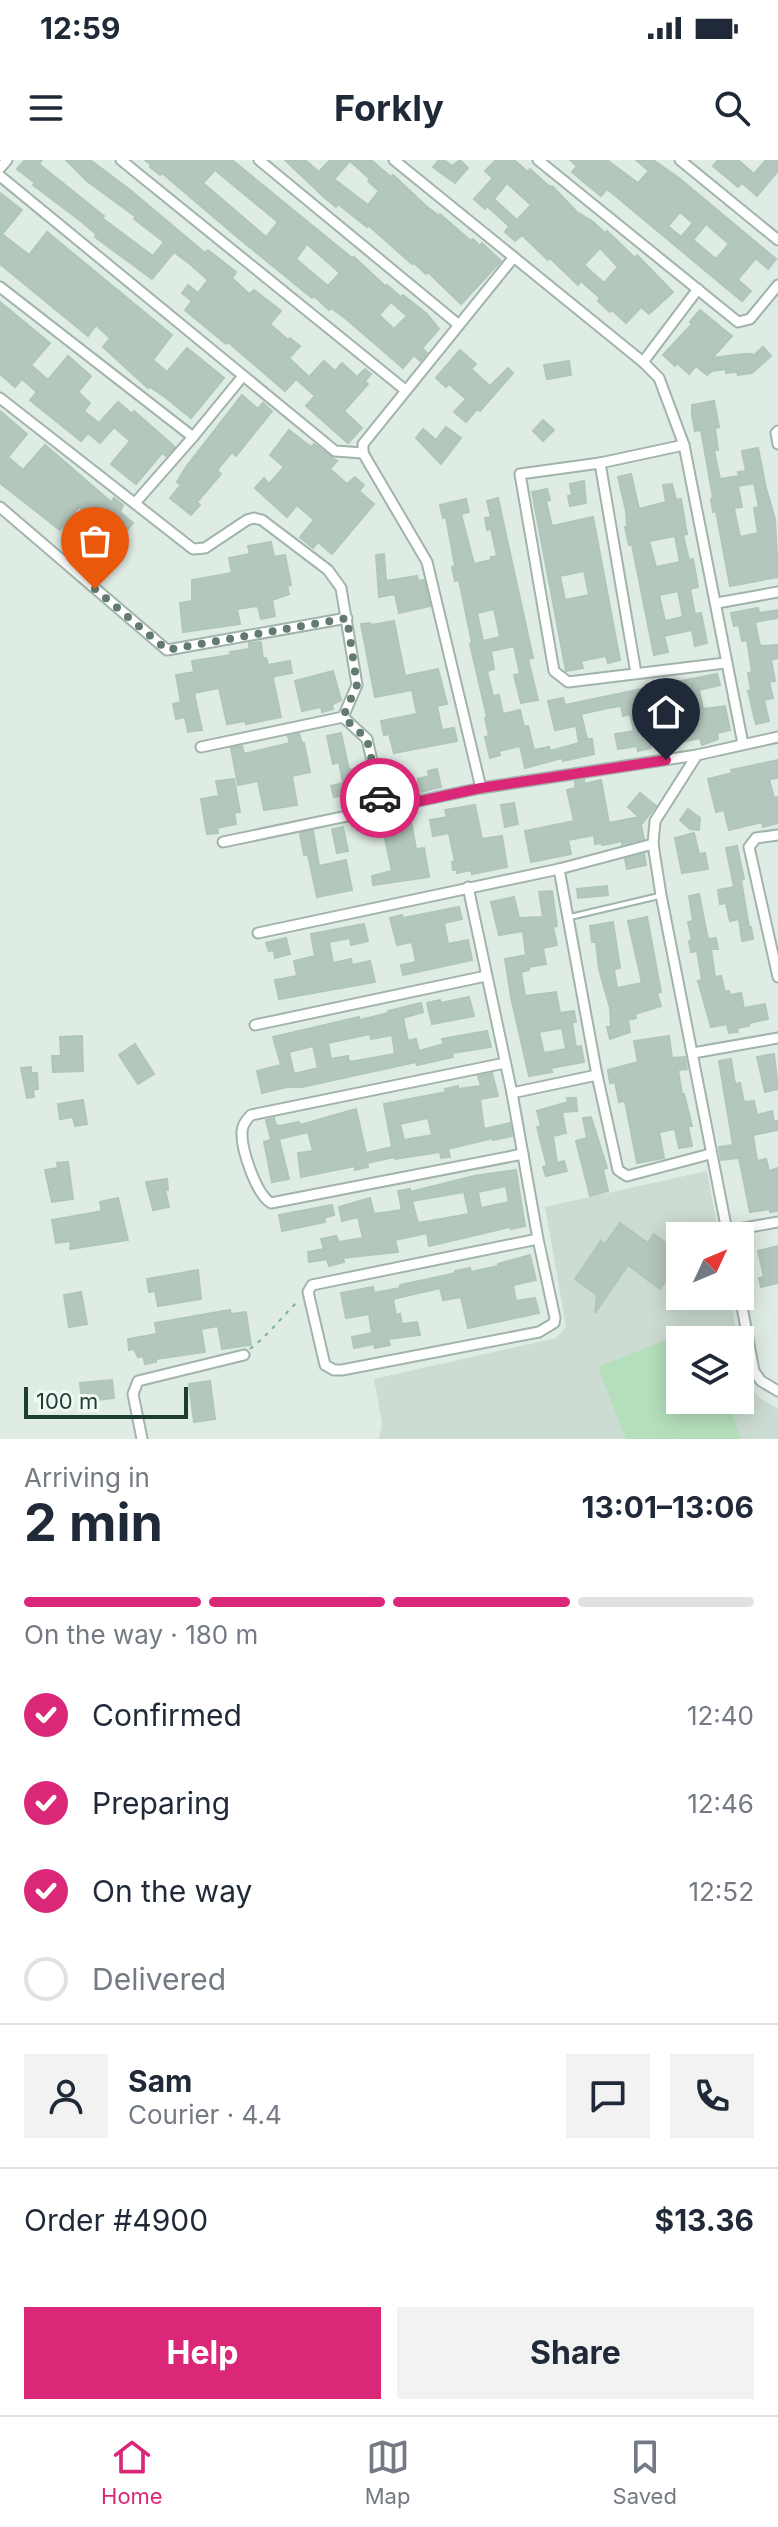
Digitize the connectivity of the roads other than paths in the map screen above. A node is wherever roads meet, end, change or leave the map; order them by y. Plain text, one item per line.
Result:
1 (7, 160) edge
2 (121, 160) edge
3 (259, 160) edge
4 (394, 160) edge
5 (538, 160) edge
6 (680, 160) edge
7 (0, 168) edge
8 (0, 176) edge
9 (778, 240) edge
10 (514, 257) junction
11 (778, 285) edge
12 (0, 287) edge
13 (698, 289) junction
14 (459, 325) junction
15 (643, 362) junction
16 (243, 376) junction
17 (404, 389) junction
18 (0, 398) edge
19 (778, 431) edge
20 (193, 437) junction
21 (778, 444) edge
22 (684, 445) junction
23 (363, 453) junction
24 (600, 463) junction
25 (135, 503) junction
26 (0, 507) edge
27 (778, 592) edge
28 (717, 603) junction
29 (347, 618) junction
30 (725, 663) junction
31 (636, 673) junction
32 (343, 717) junction
33 (778, 737) edge
34 (743, 744) junction
35 (201, 747) dead end
36 (697, 755) junction
37 (481, 788) junction
38 (383, 809) junction
39 (778, 835) edge
40 (223, 842) dead end
41 (653, 844) junction
42 (559, 869) junction
43 (468, 887) junction
44 (661, 895) junction
45 (568, 918) junction
46 (258, 933) dead end
47 (486, 976) junction
48 (778, 977) edge
49 (255, 1025) dead end
50 (778, 1038) edge
51 (693, 1053) junction
52 (505, 1063) junction
53 (597, 1075) junction
54 (512, 1093) junction
55 (523, 1154) junction
56 (710, 1154) junction
57 (725, 1222) edge
58 (778, 1222) edge
59 (754, 1227) edge
60 (538, 1239) junction
61 (743, 1310) edge
62 (244, 1355) road end
63 (778, 1391) edge
64 (142, 1439) edge

1 - 7 street
2 - 17 street
3 - 14 street
4 - 10 street
5 - 13 street
6 - 9 street
8 - 16 street
10 - 14 street
10 - 15 street
11 - 13 street
12 - 20 street
13 - 15 street
14 - 17 street
15 - 22 street
16 - 20 street
16 - 23 street
17 - 23 street
18 - 25 street
19 - 21 street
20 - 25 street
22 - 24 street
22 - 28 street
23 - 37 street
24 - 31 street
24 - 31 street
25 - 29 street
26 - 29 street
27 - 28 street
28 - 30 street
29 - 32 street
30 - 31 street
30 - 34 street
32 - 35 street
32 - 38 street
33 - 34 street
34 - 36 street
36 - 37 street
36 - 41 street
37 - 38 street
38 - 40 street
39 - 48 street
41 - 42 street
41 - 44 street
42 - 43 street
42 - 45 street
43 - 46 street
43 - 47 street
44 - 45 lane
44 - 51 street
45 - 53 street
47 - 49 street
47 - 52 street
50 - 51 street
51 - 56 street
52 - 54 street
52 - 55 street
53 - 54 street
53 - 56 street
54 - 55 street
55 - 60 street
56 - 57 street
58 - 59 street
60 - 60 street
61 - 63 street
62 - 64 street

